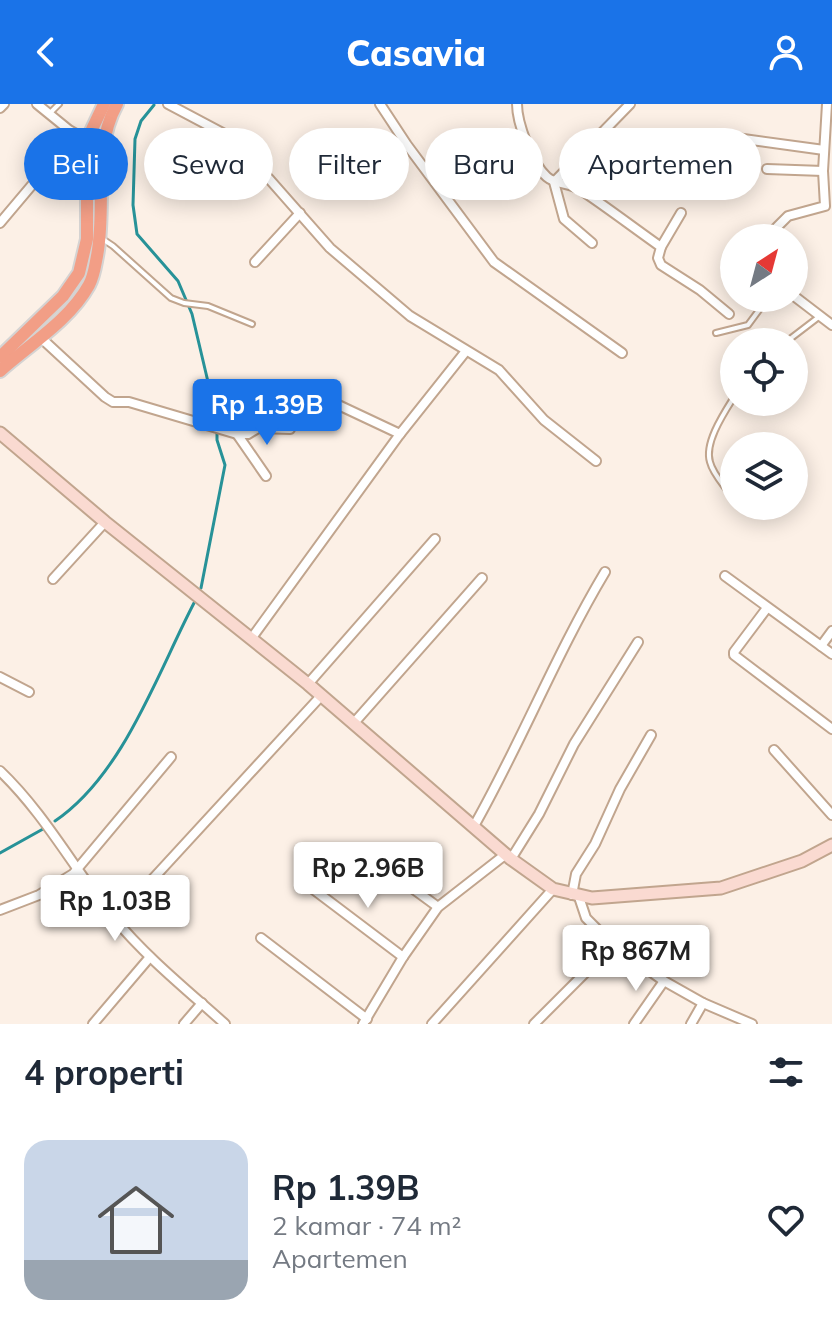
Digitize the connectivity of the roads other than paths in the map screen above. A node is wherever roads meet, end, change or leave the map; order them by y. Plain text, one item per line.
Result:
1 (37, 104) edge
2 (59, 104) edge
3 (104, 104) edge
4 (117, 104) edge
5 (168, 104) edge
6 (380, 104) edge
7 (517, 104) edge
8 (630, 104) edge
9 (827, 104) edge
10 (49, 114) junction
11 (68, 128) edge
12 (87, 128) edge
13 (761, 141) edge
14 (824, 150) junction
15 (767, 169) dead end
16 (823, 171) junction
17 (554, 182) junction
18 (24, 198) edge
19 (85, 200) edge
20 (828, 207) edge
21 (300, 213) junction
22 (681, 213) dead end
23 (0, 223) edge
24 (780, 224) edge
25 (101, 238) junction
26 (592, 243) dead end
27 (661, 247) junction
28 (255, 262) dead end
29 (808, 307) edge
30 (758, 312) edge
31 (729, 314) dead end
32 (820, 316) junction
33 (252, 324) dead end
34 (832, 325) edge
35 (804, 328) edge
36 (716, 333) dead end
37 (40, 337) junction
38 (466, 351) junction
39 (622, 353) dead end
40 (9, 354) edge
41 (0, 371) edge
42 (722, 416) edge
43 (0, 433) edge
44 (237, 434) junction
45 (400, 434) junction
46 (596, 461) dead end
47 (266, 476) dead end
48 (720, 480) edge
49 (105, 522) junction
50 (435, 539) dead end
51 (605, 572) dead end
52 (725, 576) dead end
53 (482, 578) dead end
54 (53, 579) dead end
55 (767, 608) junction
56 (832, 631) edge
57 (251, 639) junction
58 (638, 642) dead end
59 (821, 646) junction
60 (832, 654) edge
61 (0, 677) edge
62 (308, 684) junction
63 (29, 692) dead end
64 (321, 696) junction
65 (353, 724) junction
66 (832, 729) edge
67 (651, 735) dead end
68 (774, 750) dead end
69 (171, 757) dead end
70 (0, 771) edge
71 (832, 815) edge
72 (474, 826) junction
73 (832, 845) edge
74 (367, 855) dead end
75 (508, 856) junction
76 (78, 868) junction
77 (313, 889) dead end
78 (553, 889) junction
79 (575, 896) junction
80 (438, 907) junction
81 (0, 910) edge
82 (115, 920) junction
83 (261, 938) dead end
84 (613, 945) junction
85 (150, 957) junction
86 (403, 957) junction
87 (664, 981) junction
88 (202, 1003) junction
89 (703, 1003) junction
90 (365, 1022) edge
91 (93, 1024) edge
92 (184, 1024) edge
93 (225, 1024) edge
94 (432, 1024) edge
95 (534, 1024) edge
96 (634, 1024) edge
97 (691, 1024) edge
98 (752, 1024) edge

1 - 10 street
2 - 10 lane
3 - 12 highway
4 - 25 highway
5 - 21 street
6 - 39 street
7 - 17 street
8 - 17 street
9 - 14 street
10 - 11 street
13 - 14 street
14 - 16 street
15 - 16 street
16 - 20 street
17 - 26 street
17 - 27 street
18 - 23 street
19 - 40 highway
20 - 24 street
21 - 28 street
21 - 38 street
22 - 27 street
25 - 33 lane
25 - 37 highway
27 - 31 street
29 - 32 street
30 - 36 lane
32 - 34 street
32 - 35 lane
37 - 40 highway
37 - 44 street
38 - 45 street
38 - 46 street
40 - 41 highway
42 - 48 lane
43 - 49 main road
44 - 45 street
44 - 47 street
45 - 57 street
49 - 54 street
49 - 57 main road
50 - 62 street
51 - 72 street
52 - 55 street
53 - 65 street
55 - 59 street
55 - 66 street
56 - 59 street
57 - 62 main road
58 - 75 street
59 - 60 street
61 - 63 street
62 - 64 main road
64 - 65 main road
64 - 82 street
65 - 72 main road
67 - 79 street
68 - 71 street
69 - 76 street
70 - 76 street
72 - 75 main road
73 - 79 main road
74 - 80 street
75 - 78 main road
75 - 80 street
76 - 81 street
76 - 82 street
77 - 86 street
78 - 79 main road
78 - 94 street
79 - 84 street
80 - 86 street
82 - 85 street
83 - 90 street
84 - 87 street
84 - 95 street
85 - 88 street
85 - 91 street
86 - 90 street
87 - 89 street
87 - 96 street
88 - 92 street
88 - 93 street
89 - 97 street
89 - 98 street

